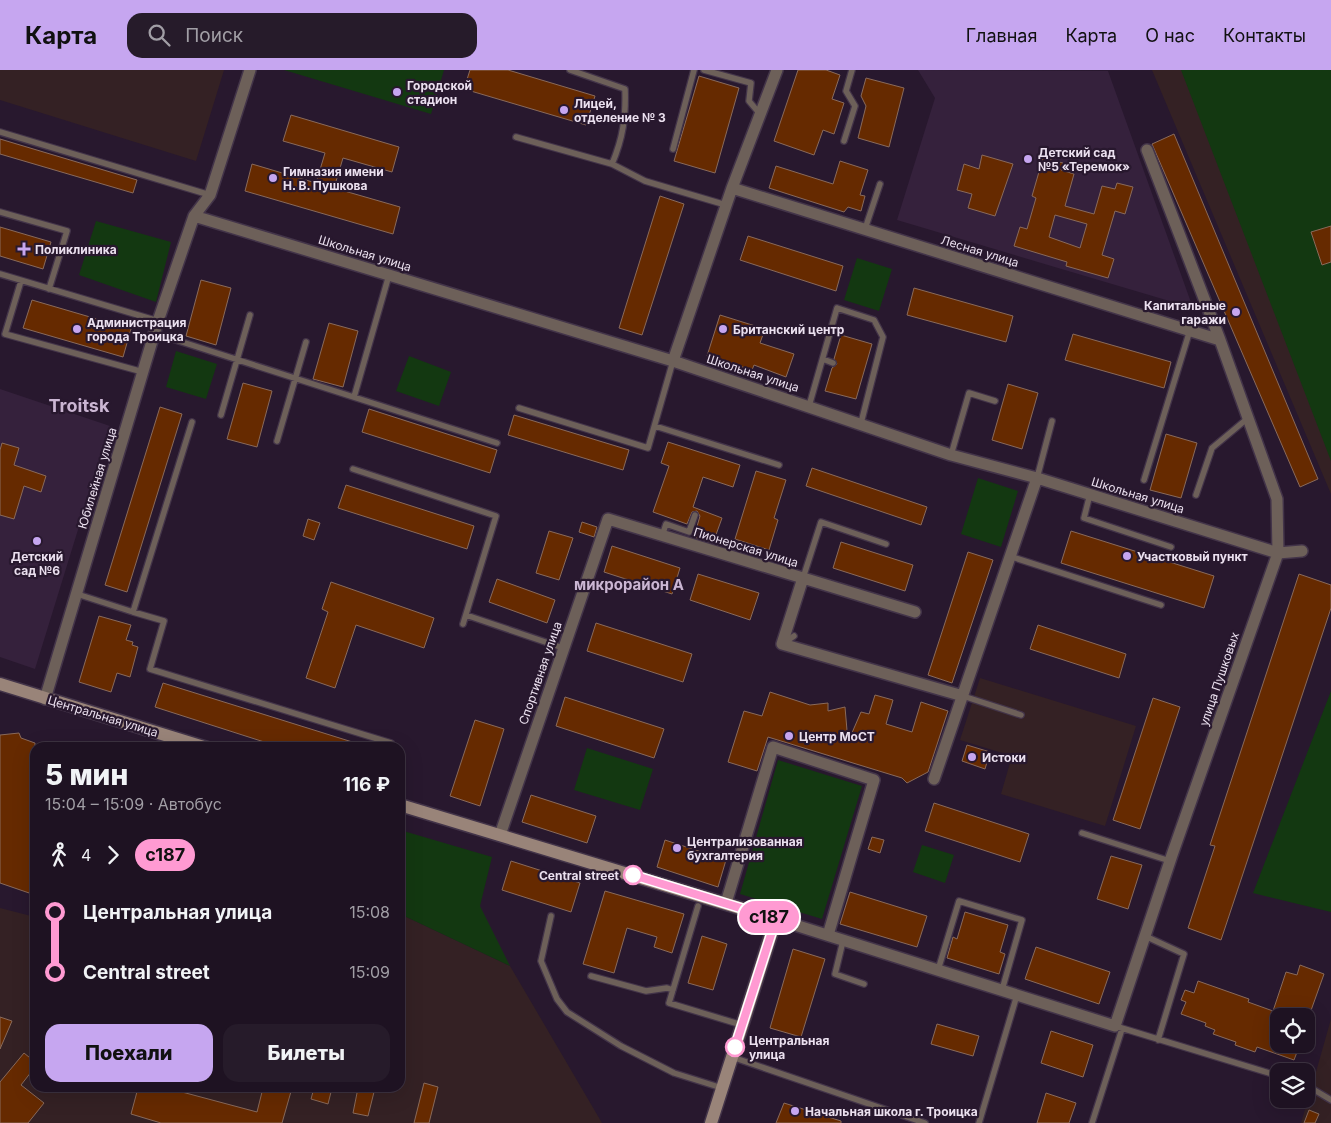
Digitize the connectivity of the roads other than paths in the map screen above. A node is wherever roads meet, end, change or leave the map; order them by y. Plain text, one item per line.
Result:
1 (250, 70) edge
2 (570, 70) edge
3 (694, 70) edge
4 (704, 70) edge
5 (852, 70) edge
6 (778, 72) edge
7 (760, 114) junction
8 (0, 132) edge
9 (516, 137) dead end
10 (844, 141) dead end
11 (673, 149) dead end
12 (1147, 150) dead end
13 (612, 164) junction
14 (880, 184) dead end
15 (732, 188) junction
16 (210, 195) junction
17 (726, 205) junction
18 (0, 212) edge
19 (194, 216) junction
20 (865, 229) junction
21 (0, 274) edge
22 (389, 275) junction
23 (21, 281) junction
24 (49, 289) junction
25 (250, 315) dead end
26 (158, 321) junction
27 (1190, 330) junction
28 (154, 334) junction
29 (1220, 340) junction
30 (306, 342) dead end
31 (823, 359) junction
32 (237, 360) junction
33 (673, 361) junction
34 (833, 363) dead end
35 (143, 372) junction
36 (295, 378) junction
37 (354, 396) junction
38 (995, 401) dead end
39 (808, 406) junction
40 (520, 408) dead end
41 (221, 415) dead end
42 (1248, 418) junction
43 (1052, 421) dead end
44 (192, 422) dead end
45 (861, 424) junction
46 (655, 426) junction
47 (277, 441) dead end
48 (496, 443) dead end
49 (952, 455) junction
50 (780, 466) dead end
51 (353, 469) dead end
52 (1037, 478) junction
53 (1144, 480) dead end
54 (1090, 494) junction
55 (1196, 495) dead end
56 (695, 515) dead end
57 (608, 519) joint
58 (662, 536) junction
59 (886, 544) dead end
60 (1171, 547) dead end
61 (1302, 551) dead end
62 (1278, 553) junction
63 (1009, 556) junction
64 (803, 578) junction
65 (77, 594) junction
66 (1162, 605) dead end
67 (133, 612) junction
68 (915, 612) dead end
69 (466, 615) junction
70 (463, 624) dead end
71 (794, 636) dead end
72 (782, 644) junction
73 (562, 648) junction
74 (0, 684) edge
75 (963, 696) junction
76 (46, 699) junction
77 (1021, 715) dead end
78 (187, 742) edge
79 (387, 742) edge
80 (934, 779) dead end
81 (405, 806) edge
82 (1082, 832) dead end
83 (500, 835) junction
84 (1170, 861) junction
85 (726, 903) junction
86 (698, 906) dead end
87 (551, 916) dead end
88 (776, 919) junction
89 (828, 936) junction
90 (1145, 936) junction
91 (843, 940) junction
92 (938, 970) junction
93 (591, 976) dead end
94 (864, 984) dead end
95 (673, 990) junction
96 (1002, 990) junction
97 (1017, 995) junction
98 (742, 1025) junction
99 (1119, 1027) junction
100 (1158, 1040) junction
101 (732, 1057) junction
102 (1270, 1073) edge
103 (722, 1088) junction
104 (1315, 1090) edge
105 (1331, 1100) edge
106 (711, 1123) edge
107 (925, 1123) edge
108 (979, 1123) edge
109 (1092, 1123) edge

1 - 16 street, Юбилейная улица
2 - 13 lane
3 - 11 lane
4 - 7 lane
5 - 10 lane
6 - 7 street
7 - 15 street
8 - 16 lane
9 - 13 lane
12 - 29 street, улица Пушковых
13 - 17 lane
14 - 20 lane
15 - 17 street
15 - 20 street, Лесная улица
16 - 19 street, Юбилейная улица
17 - 33 street
18 - 24 lane
19 - 22 street, Школьная улица
19 - 26 street, Юбилейная улица
20 - 27 street, Лесная улица
21 - 23 lane
22 - 33 street, Школьная улица
22 - 37 lane
23 - 24 lane
23 - 35 lane
24 - 26 lane
25 - 32 lane
26 - 28 street, Юбилейная улица
27 - 29 street, Лесная улица
27 - 53 lane
28 - 32 lane
28 - 35 street, Юбилейная улица
29 - 42 street, улица Пушковых
30 - 36 lane
31 - 34 lane
31 - 39 lane
31 - 45 lane
32 - 36 lane
32 - 41 lane
33 - 39 street, Школьная улица
33 - 46 lane
35 - 65 street, Юбилейная улица
36 - 37 lane
36 - 47 lane
37 - 48 lane
38 - 49 lane
39 - 45 street, Школьная улица
40 - 46 lane
42 - 55 lane
42 - 62 street, улица Пушковых
43 - 52 lane
44 - 67 lane
45 - 49 street, Школьная улица
46 - 50 lane
49 - 52 street, Школьная улица
51 - 69 lane
52 - 54 street, Школьная улица
52 - 63 street
54 - 60 lane
54 - 62 street, Школьная улица
56 - 58 lane
57 - 58 street, Пионерская улица
57 - 73 street, Спортивная улица
58 - 64 street, Пионерская улица
59 - 64 lane
61 - 62 street, Школьная улица
62 - 84 street, улица Пушковых
63 - 66 lane
63 - 75 street
64 - 68 street
64 - 72 street, Пионерская улица
65 - 67 lane
65 - 76 street, Юбилейная улица
67 - 79 lane
69 - 70 lane
69 - 73 lane
71 - 72 lane
72 - 75 street
73 - 83 street, Спортивная улица
74 - 76 main road, Центральная улица
75 - 77 lane
75 - 80 street
76 - 78 main road, Центральная улица
81 - 83 main road
82 - 84 lane
83 - 85 main road
84 - 90 street, улица Пушковых
85 - 88 main road
85 - 89 street
86 - 95 lane
87 - 103 lane
88 - 89 street
88 - 98 main road
89 - 91 street
90 - 99 street, улица Пушковых
90 - 100 lane
91 - 92 street
91 - 94 lane
92 - 96 street
92 - 96 lane
93 - 95 lane
95 - 98 lane
96 - 97 street
97 - 99 street
97 - 108 lane
98 - 101 main road
99 - 100 lane
99 - 109 lane
100 - 102 lane
101 - 103 main road
101 - 107 lane
103 - 106 main road
104 - 105 lane

